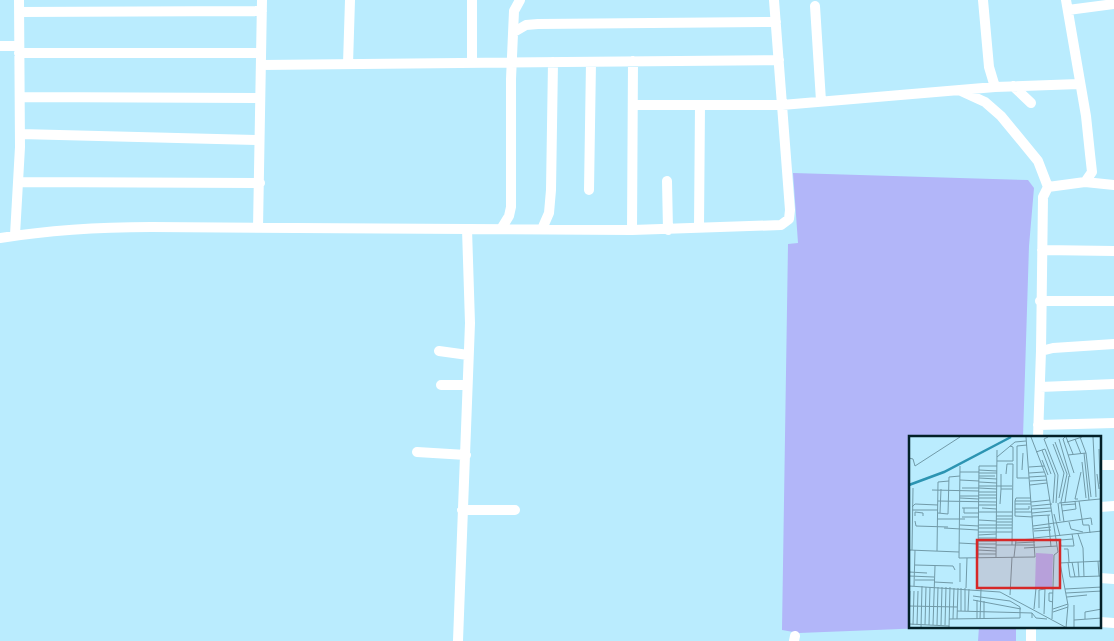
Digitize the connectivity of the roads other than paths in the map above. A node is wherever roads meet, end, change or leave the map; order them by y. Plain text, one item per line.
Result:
1 (20, 0) edge
2 (262, 0) edge
3 (350, 0) edge
4 (472, 0) edge
5 (520, 0) edge
6 (774, 0) edge
7 (983, 0) edge
8 (1113, 0) edge
9 (1067, 5) edge
10 (1114, 5) edge
11 (815, 6) dead end
12 (262, 11) junction
13 (19, 12) junction
14 (776, 22) junction
15 (514, 32) junction
16 (0, 46) edge
17 (19, 50) junction
18 (261, 53) junction
19 (778, 60) junction
20 (633, 61) junction
21 (512, 62) junction
22 (553, 62) junction
23 (591, 62) junction
24 (472, 63) junction
25 (348, 64) junction
26 (261, 65) junction
27 (1079, 84) junction
28 (1013, 86) junction
29 (994, 87) junction
30 (960, 91) junction
31 (20, 98) junction
32 (260, 98) junction
33 (821, 101) junction
34 (1031, 103) dead end
35 (633, 105) junction
36 (700, 105) junction
37 (782, 105) junction
38 (20, 134) junction
39 (259, 140) junction
40 (667, 181) dead end
41 (19, 182) junction
42 (1085, 182) junction
43 (260, 183) junction
44 (1114, 185) edge
45 (1048, 187) junction
46 (589, 190) dead end
47 (699, 227) junction
48 (258, 228) junction
49 (467, 229) junction
50 (501, 229) junction
51 (542, 229) junction
52 (632, 230) junction
53 (668, 230) junction
54 (15, 235) junction
55 (0, 238) edge
56 (1042, 250) junction
57 (1114, 251) edge
58 (1040, 301) junction
59 (1114, 304) edge
60 (1114, 344) edge
61 (439, 351) dead end
62 (1041, 351) junction
63 (468, 355) junction
64 (441, 384) dead end
65 (468, 384) junction
66 (1114, 384) edge
67 (1040, 387) junction
68 (1114, 423) edge
69 (1038, 425) junction
70 (1038, 436) edge
71 (416, 452) dead end
72 (466, 455) junction
73 (462, 510) junction
74 (515, 510) dead end
75 (1031, 628) edge
76 (458, 641) edge
77 (1031, 641) edge

1 - 13 street
2 - 12 street
3 - 25 street
4 - 24 street
5 - 15 street
6 - 14 street
7 - 29 street
8 - 10 street
9 - 10 street
9 - 27 street
11 - 33 street
12 - 13 street
12 - 18 street
13 - 17 street
14 - 15 street
14 - 19 street
15 - 21 street
16 - 17 street
17 - 18 street
17 - 31 street
18 - 26 street
19 - 20 street
19 - 37 street
20 - 23 street
20 - 35 street
21 - 22 street
21 - 24 street
21 - 50 street
22 - 23 street
22 - 51 street
23 - 46 street
24 - 25 street
25 - 26 street
26 - 32 street
27 - 28 street
27 - 42 street
28 - 29 street
28 - 34 street
29 - 30 street
30 - 33 street
30 - 45 street
31 - 32 street
31 - 38 street
32 - 39 street
33 - 37 street
35 - 36 street
35 - 52 street
36 - 37 street
36 - 47 street
37 - 47 street
38 - 39 street
38 - 41 street
39 - 43 street
40 - 53 street
41 - 43 street
41 - 54 street
42 - 44 street
42 - 45 street
43 - 48 street
45 - 56 street
47 - 53 street
48 - 49 street
48 - 54 street
49 - 50 street
49 - 63 street
50 - 51 street
51 - 52 street
52 - 53 street
54 - 55 street
56 - 57 street
56 - 58 street
58 - 59 street
58 - 62 street
60 - 62 street
61 - 63 street
62 - 67 street
63 - 65 street
64 - 65 street
65 - 72 street
66 - 67 street
67 - 69 street
68 - 69 street
69 - 70 street
71 - 72 street
72 - 73 street
73 - 74 street
73 - 76 street
75 - 77 street

